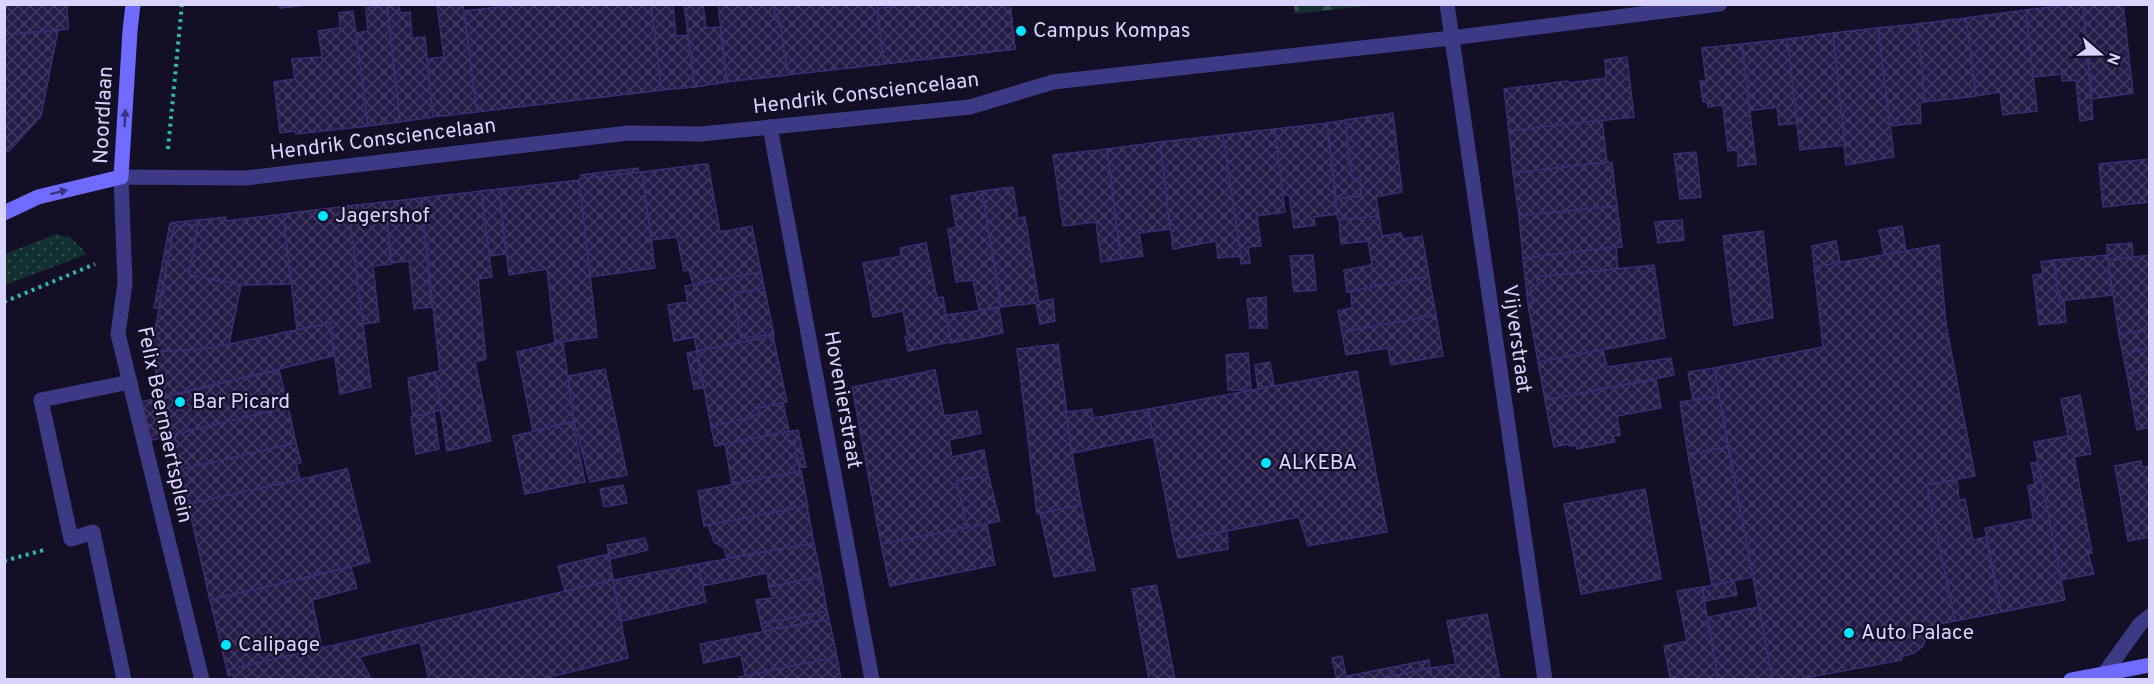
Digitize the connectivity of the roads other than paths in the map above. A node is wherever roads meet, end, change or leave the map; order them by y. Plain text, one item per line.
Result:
1 (133, 4) edge
2 (1447, 4) edge
3 (1720, 4) edge
4 (1451, 38) junction
5 (770, 127) junction
6 (121, 177) junction
7 (4, 213) edge
8 (130, 382) junction
9 (2150, 616) edge
10 (2150, 666) edge
11 (2111, 677) edge
12 (124, 680) edge
13 (202, 680) edge
14 (872, 680) edge
15 (1545, 680) edge
16 (2071, 680) edge

6 -> 1 street, Noordlaan
2 - 4 street, Vijverstraat
3 - 4 street, Hendrik Consciencelaan
4 - 5 street, Hendrik Consciencelaan
4 - 15 street, Vijverstraat
5 - 6 street, Hendrik Consciencelaan
5 - 14 street, Hovenierstraat
7 -> 6 street, Noordlaan
6 - 8 street, Felix Beernaertsplein
8 - 12 street
8 - 13 street, Felix Beernaertsplein
9 - 11 street
10 - 11 street
11 - 16 street

